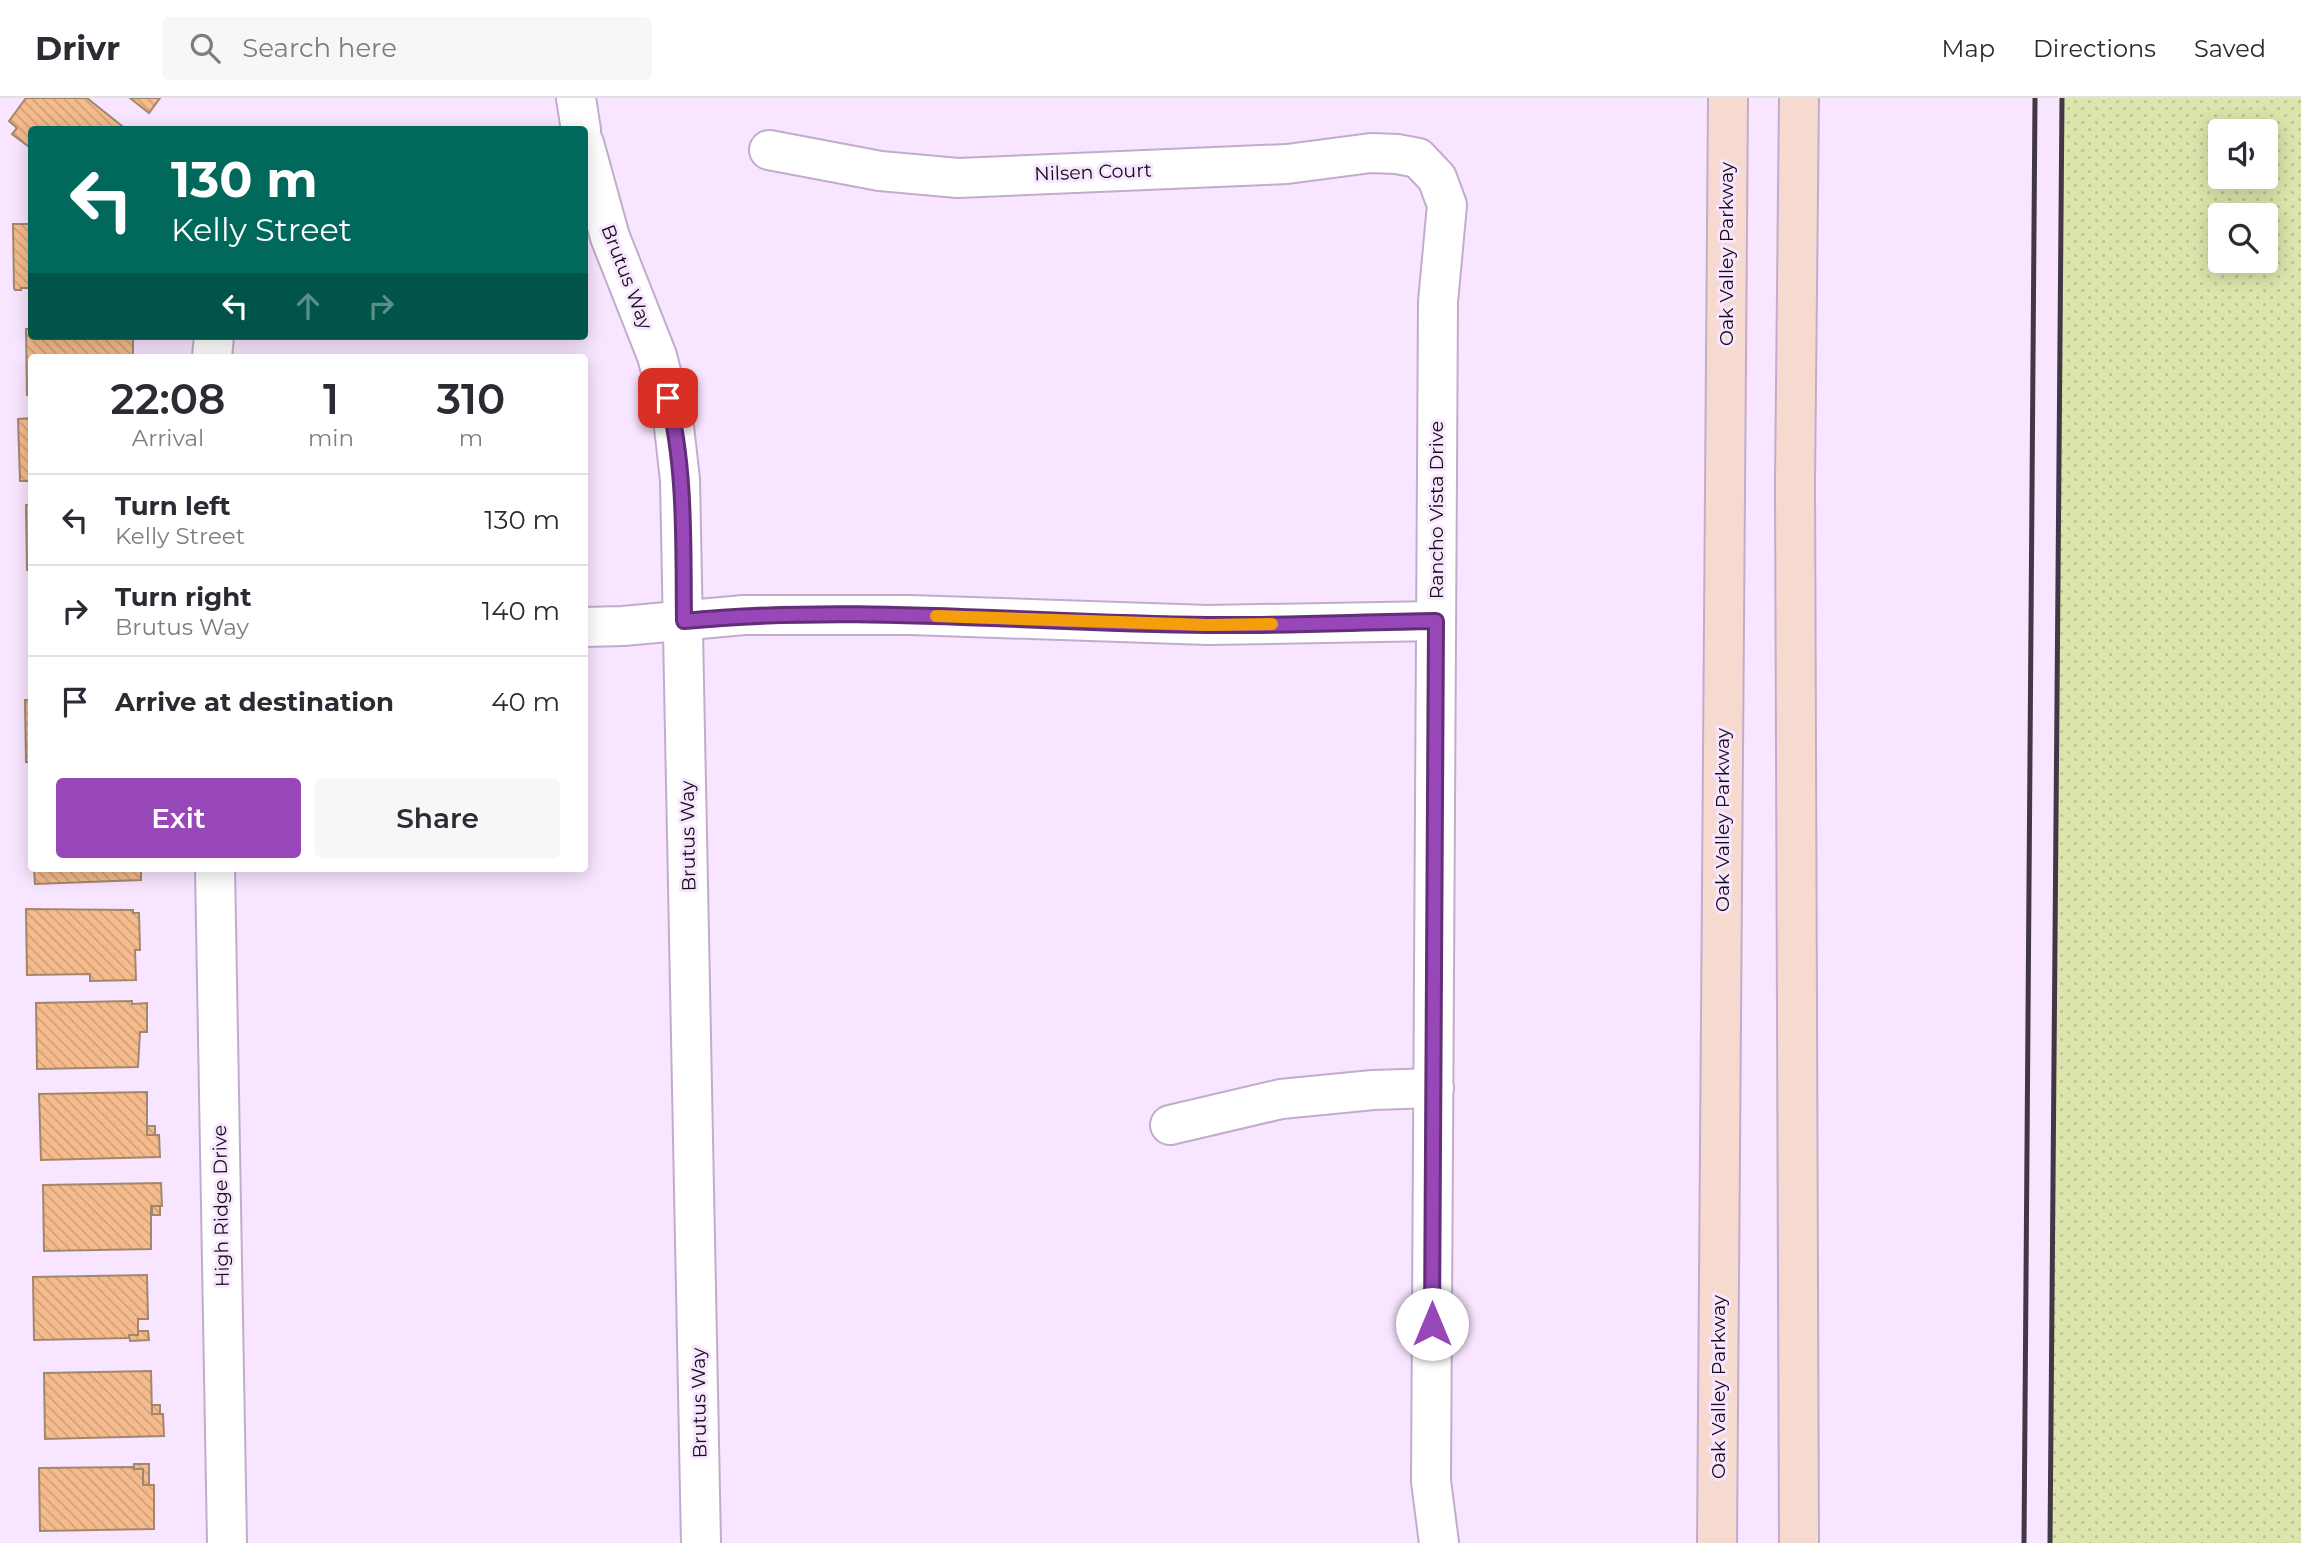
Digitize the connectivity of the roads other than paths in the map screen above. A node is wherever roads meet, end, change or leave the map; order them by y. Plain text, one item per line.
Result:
1 (576, 98) edge
2 (1728, 98) edge
3 (1799, 98) edge
4 (581, 126) edge
5 (769, 150) dead end
6 (588, 157) edge
7 (1418, 158) joint
8 (684, 621) junction
9 (1436, 621) junction
10 (588, 627) edge
11 (215, 872) edge
12 (1434, 1088) junction
13 (1170, 1125) dead end
14 (228, 1543) edge
15 (701, 1543) edge
16 (1439, 1543) edge
17 (1717, 1543) edge
18 (1799, 1543) edge

1 - 4 street
2 - 17 main road, Oak Valley Parkway
3 - 18 main road
5 - 7 street, Nilsen Court
6 - 8 street, Brutus Way
7 - 9 street, Rancho Vista Drive
8 - 9 street
8 - 10 street
8 - 15 street, Brutus Way
9 - 12 street, Rancho Vista Drive
11 - 14 street, High Ridge Drive
12 - 13 street
12 - 16 street, Rancho Vista Drive

